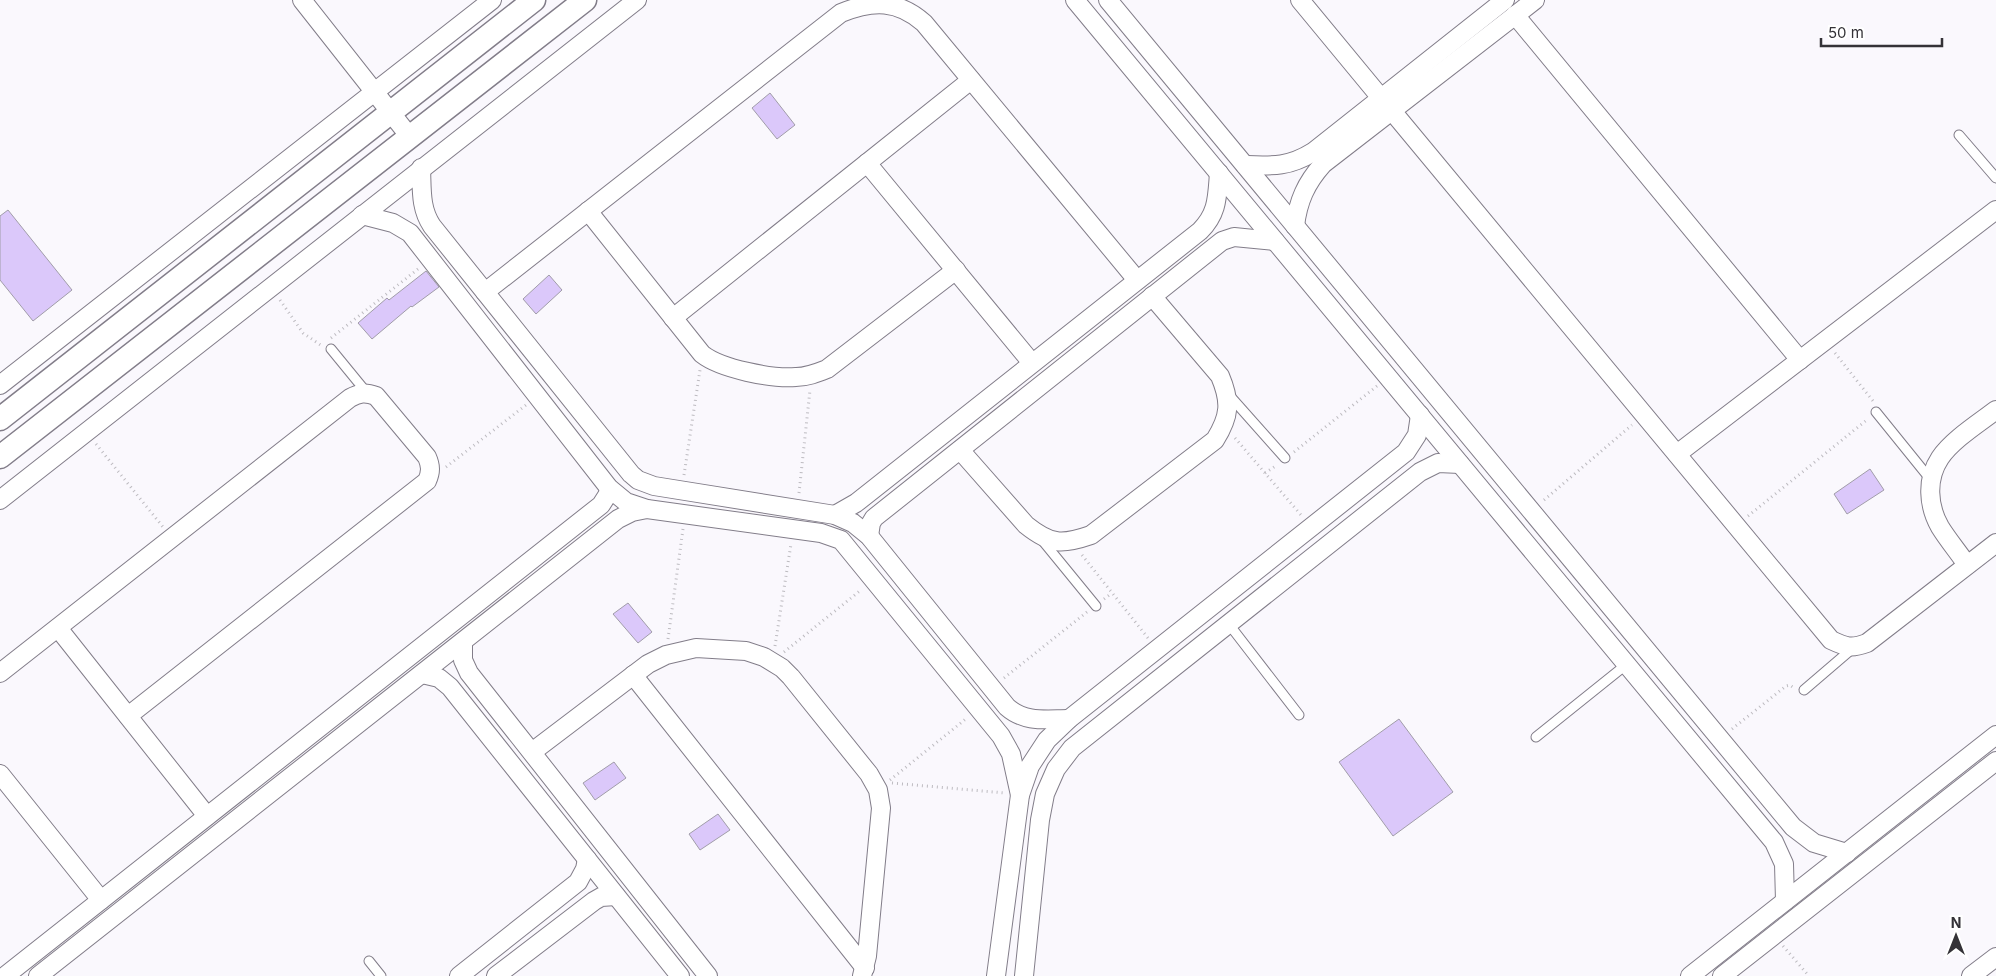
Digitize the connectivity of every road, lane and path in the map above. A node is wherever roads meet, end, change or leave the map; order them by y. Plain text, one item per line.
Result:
1 (302, 0) edge
2 (492, 0) edge
3 (534, 0) edge
4 (585, 0) edge
5 (638, 0) edge
6 (1076, 0) edge
7 (1108, 0) edge
8 (1300, 0) edge
9 (1505, 0) edge
10 (1535, 0) edge
11 (894, 2) edge
12 (1515, 15) junction
13 (971, 80) junction
14 (374, 92) junction
15 (1386, 105) junction
16 (390, 112) junction
17 (1959, 135) dead end
18 (410, 137) junction
19 (1318, 158) junction
20 (867, 163) junction
21 (1244, 165) junction
22 (421, 168) junction
23 (1219, 173) junction
24 (1996, 178) edge
25 (1996, 210) edge
26 (588, 211) junction
27 (362, 215) junction
28 (1295, 226) junction
29 (1200, 230) junction
30 (1275, 241) junction
31 (1213, 248) junction
32 (430, 259) junction
33 (956, 270) junction
34 (1137, 280) junction
35 (270, 287) junction
36 (485, 292) junction
37 (1152, 296) junction
38 (673, 318) junction
39 (1382, 331) junction
40 (1826, 340) junction
41 (1363, 347) junction
42 (331, 349) junction
43 (702, 354) junction
44 (1800, 360) junction
45 (1032, 364) junction
46 (812, 375) junction
47 (1389, 377) junction
48 (0, 386) edge
49 (1227, 392) junction
50 (367, 393) junction
51 (537, 396) junction
52 (1996, 410) edge
53 (1876, 412) junction
54 (1420, 415) junction
55 (1644, 415) junction
56 (0, 419) edge
57 (1224, 425) junction
58 (86, 432) junction
59 (960, 450) junction
60 (1677, 454) junction
61 (0, 457) edge
62 (1285, 458) junction
63 (1460, 464) junction
64 (1265, 474) junction
65 (1930, 480) junction
66 (428, 481) junction
67 (609, 488) junction
68 (682, 491) junction
69 (0, 500) edge
70 (647, 509) junction
71 (798, 509) junction
72 (1531, 511) junction
73 (685, 514) junction
74 (835, 515) junction
75 (1736, 526) junction
76 (1311, 527) junction
77 (794, 529) junction
78 (869, 536) junction
79 (1039, 536) junction
80 (172, 538) junction
81 (1072, 542) junction
82 (1996, 543) edge
83 (1967, 565) junction
84 (874, 579) junction
85 (1112, 593) junction
86 (1096, 606) junction
87 (1228, 623) junction
88 (58, 628) junction
89 (462, 642) junction
90 (1157, 648) junction
91 (1854, 648) junction
92 (666, 655) junction
93 (772, 662) junction
94 (1626, 664) junction
95 (0, 673) edge
96 (422, 674) junction
97 (633, 675) junction
98 (992, 688) junction
99 (1804, 690) joint
100 (978, 709) junction
101 (1299, 715) dead end
102 (128, 716) junction
103 (1069, 719) junction
104 (1996, 736) edge
105 (1536, 737) dead end
106 (1720, 739) junction
107 (532, 752) junction
108 (1996, 761) edge
109 (0, 774) edge
110 (1020, 795) junction
111 (208, 816) junction
112 (1793, 827) junction
113 (1774, 842) junction
114 (1847, 852) junction
115 (156, 856) junction
116 (587, 859) junction
117 (170, 873) junction
118 (616, 896) junction
119 (101, 900) junction
120 (1785, 901) junction
121 (1004, 913) junction
122 (1030, 916) junction
123 (1774, 935) junction
124 (1996, 956) edge
125 (368, 961) dead end
126 (507, 972) edge
127 (864, 972) edge
128 (0, 975) edge
129 (5, 976) edge
130 (38, 976) edge
131 (381, 976) edge
132 (459, 976) edge
133 (680, 976) edge
134 (708, 976) edge
135 (996, 976) edge
136 (1024, 976) edge
137 (1690, 976) edge
138 (1722, 976) edge
139 (1809, 976) edge
140 (1971, 976) edge

1 - 14 street
2 - 14 street
3 - 16 street
4 - 18 street
5 - 22 street
6 - 23 street
7 - 21 street
8 - 15 street
9 - 15 street
10 - 12 street
11 - 13 street
11 - 26 street
12 - 15 street
12 - 44 street
13 - 20 street
13 - 34 street
14 - 16 street
14 - 48 street
15 - 19 street
15 - 55 street
16 - 18 street
16 - 56 street
17 - 24 lane
18 - 61 street
19 - 21 street
19 - 28 street
20 - 33 street
20 - 38 street
21 - 28 street
22 - 27 street
22 - 36 street
23 - 29 street
23 - 30 street
25 - 40 street
26 - 36 street
26 - 38 street
27 - 32 street
27 - 35 street
28 - 39 street
29 - 31 street
29 - 34 street
30 - 31 street
30 - 41 street
31 - 37 street
32 - 42 path
32 - 51 street
33 - 45 street
33 - 46 street
34 - 45 street
35 - 42 path
35 - 58 street
36 - 68 street
37 - 49 street
37 - 59 street
38 - 43 street
39 - 41 street
39 - 72 street
40 - 44 street
40 - 53 path
41 - 47 street
42 - 50 lane
43 - 46 street
43 - 68 path
44 - 60 street
45 - 74 street
46 - 71 path
47 - 54 street
47 - 62 path
49 - 57 street
49 - 62 lane
50 - 66 street
50 - 80 street
51 - 66 path
51 - 67 street
52 - 65 street
53 - 65 lane
53 - 75 path
54 - 63 street
54 - 76 street
55 - 60 street
55 - 72 path
57 - 64 path
57 - 81 street
58 - 69 street
58 - 80 path
59 - 78 street
59 - 79 street
60 - 75 street
62 - 64 path
63 - 87 street
63 - 94 street
64 - 76 path
65 - 83 street
66 - 102 street
67 - 70 street
67 - 111 street
68 - 71 street
70 - 73 street
70 - 89 street
71 - 74 street
72 - 106 street
73 - 77 street
73 - 92 path
74 - 78 street
75 - 91 street
76 - 90 street
77 - 84 street
77 - 93 path
78 - 98 street
79 - 81 street
79 - 86 lane
80 - 88 street
81 - 85 path
82 - 83 street
83 - 91 street
84 - 93 path
84 - 100 street
85 - 86 path
85 - 90 path
86 - 98 path
87 - 101 lane
87 - 122 street
88 - 95 street
88 - 102 street
89 - 96 street
89 - 107 street
90 - 103 street
91 - 99 lane
92 - 93 street
92 - 97 street
93 - 127 street
94 - 105 lane
94 - 113 street
96 - 116 street
96 - 117 street
97 - 107 street
97 - 127 street
98 - 103 street
99 - 106 path
100 - 110 street
100 - 110 path
102 - 111 street
103 - 110 street
104 - 114 street
106 - 112 street
107 - 134 street
108 - 123 street
109 - 119 street
110 - 121 street
111 - 115 street
112 - 113 street
112 - 114 street
113 - 120 street
114 - 120 street
115 - 117 street
115 - 119 street
116 - 118 street
116 - 132 street
117 - 130 street
118 - 126 street
118 - 133 street
119 - 129 street
120 - 137 street
121 - 122 street
121 - 135 street
122 - 136 street
123 - 138 street
123 - 139 path
124 - 140 street
125 - 131 lane
128 - 129 street

